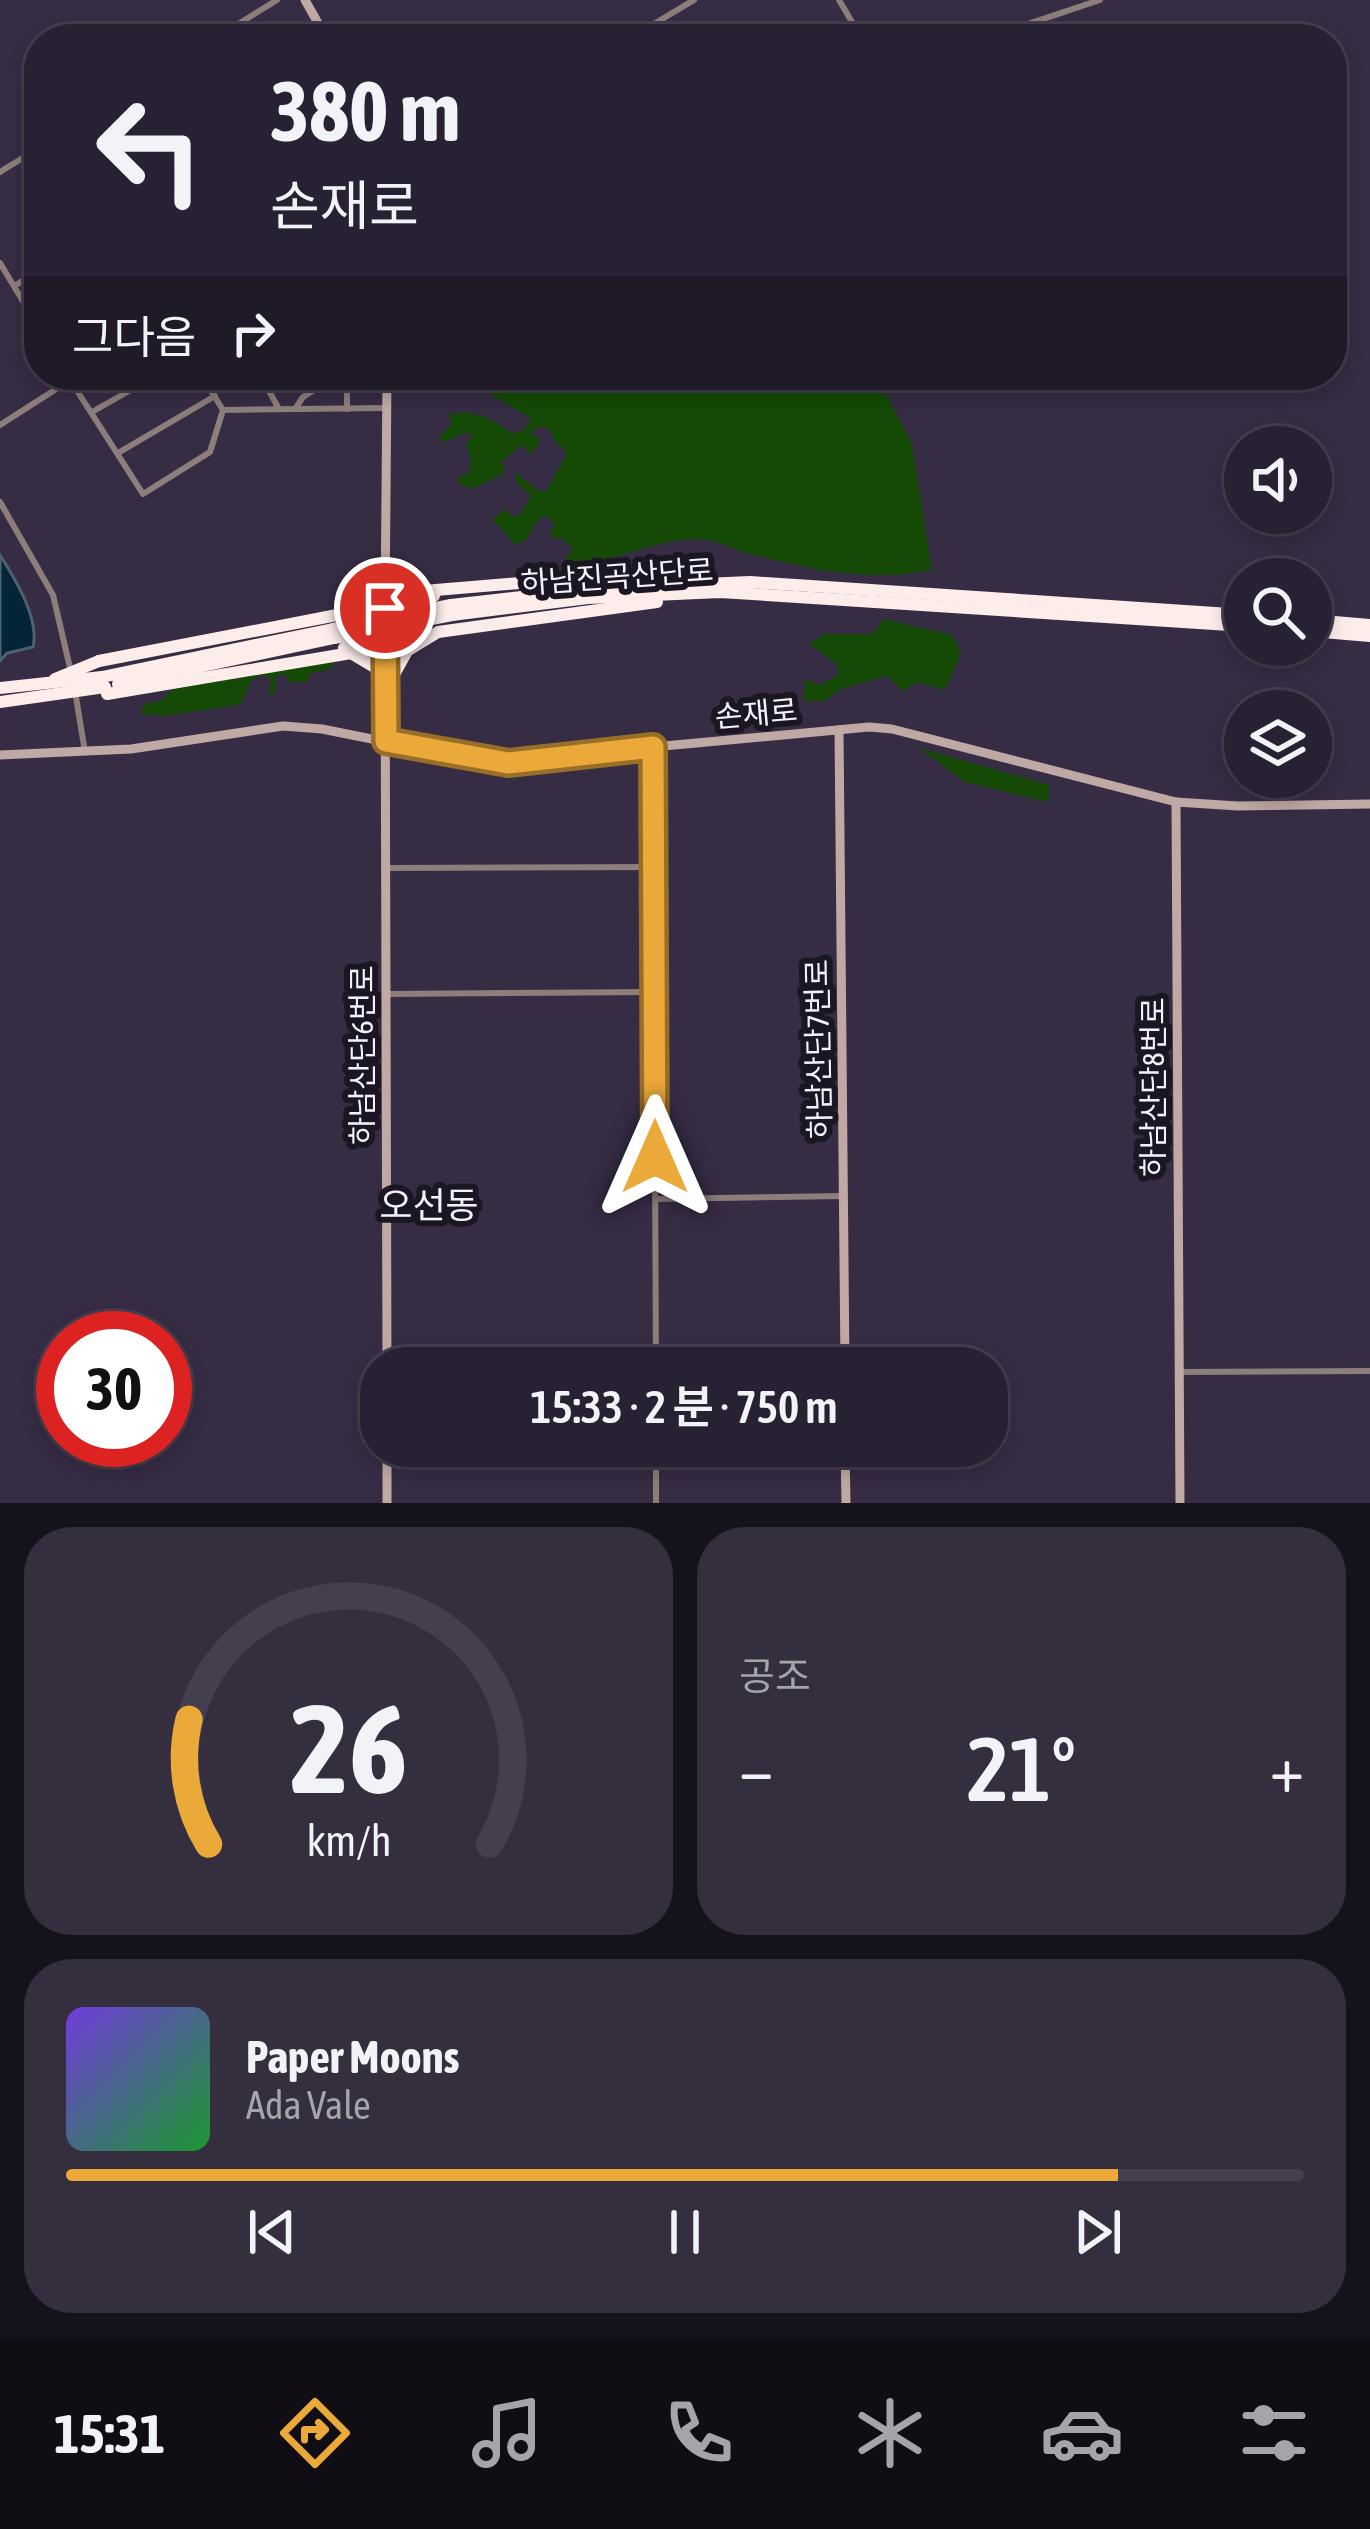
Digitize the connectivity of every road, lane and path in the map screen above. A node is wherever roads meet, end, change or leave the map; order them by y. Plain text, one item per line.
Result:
1 (278, 0) edge
2 (694, 0) edge
3 (1100, 0) edge
4 (239, 24) edge
5 (654, 24) edge
6 (1028, 24) edge
7 (0, 263) edge
8 (24, 280) edge
9 (14, 286) junction
10 (24, 303) edge
11 (51, 390) edge
12 (76, 390) edge
13 (131, 390) edge
14 (211, 390) edge
15 (268, 390) edge
16 (316, 390) edge
17 (345, 390) edge
18 (387, 390) edge
19 (215, 396) junction
20 (388, 408) junction
21 (279, 409) junction
22 (296, 409) junction
23 (347, 409) junction
24 (223, 410) junction
25 (92, 413) junction
26 (0, 425) edge
27 (118, 453) junction
28 (0, 502) edge
29 (383, 571) junction
30 (752, 588) junction
31 (450, 604) junction
32 (385, 608) junction
33 (1169, 615) junction
34 (1224, 615) edge
35 (1332, 622) edge
36 (1224, 623) edge
37 (1370, 625) edge
38 (335, 627) junction
39 (438, 632) junction
40 (1332, 633) edge
41 (1370, 636) edge
42 (385, 643) junction
43 (326, 654) junction
44 (104, 686) junction
45 (387, 687) junction
46 (0, 688) edge
47 (45, 690) junction
48 (0, 702) edge
49 (839, 730) junction
50 (386, 741) junction
51 (653, 747) junction
52 (85, 752) junction
53 (0, 754) edge
54 (1176, 802) junction
55 (1370, 804) edge
56 (654, 867) junction
57 (386, 868) junction
58 (655, 992) junction
59 (386, 994) junction
60 (843, 1196) junction
61 (655, 1198) junction
62 (387, 1347) edge
63 (656, 1347) edge
64 (845, 1347) edge
65 (1370, 1371) edge
66 (1179, 1372) junction
67 (387, 1467) edge
68 (656, 1467) edge
69 (845, 1467) edge
70 (387, 1503) edge
71 (656, 1503) edge
72 (846, 1503) edge
73 (1180, 1503) edge

1 - 4 street
2 - 5 street
3 - 6 street
7 - 9 street
8 - 9 street
9 - 10 street
11 - 26 street
12 - 25 street
13 - 25 street
14 - 19 street
15 - 21 street
16 - 22 street
17 - 23 street
18 - 20 street, 하남산단6번로
19 - 24 street
19 - 27 street
20 - 23 street
20 - 29 street, 하남산단6번로
21 - 22 street
21 - 24 street
22 - 23 street
24 - 27 street
25 - 27 street
28 - 52 street
29 - 31 highway
29 - 32 street, 하남산단6번로
29 - 38 highway
30 - 31 highway, 하남진곡산단로
30 - 33 highway, 하남진곡산단로
30 - 39 highway
31 - 32 highway
31 - 38 highway, 하남진곡산단로, bridge
32 - 38 highway
32 - 42 street, 하남산단6번로
33 - 34 highway
33 - 36 highway, 하남진곡산단로
35 - 37 highway
38 - 44 highway, 하남진곡산단로
38 - 47 highway, bridge
39 - 42 highway
39 - 45 highway
40 - 41 highway
42 - 43 highway
42 - 45 street, 하남산단6번로
43 - 44 highway
43 - 45 highway
44 - 47 highway, 하남진곡산단로, bridge
45 - 50 street, 하남산단6번로
46 - 47 highway, 하남진곡산단로, bridge
47 - 48 highway, 하남진곡산단로, bridge
49 - 51 street, 손재로
49 - 54 street, 손재로
49 - 60 street, 하남산단7번로
50 - 51 street, 손재로
50 - 52 street, 손재로
50 - 57 street, 하남산단6번로
51 - 56 street
52 - 53 street, 손재로
54 - 55 street, 손재로
54 - 66 street, 하남산단8번로
56 - 57 street
56 - 58 street
57 - 59 street, 하남산단6번로
58 - 59 street
58 - 61 street
59 - 62 street, 하남산단6번로
60 - 61 street
60 - 64 street, 하남산단7번로
61 - 63 street
65 - 66 street
66 - 73 street, 하남산단8번로
67 - 70 street
68 - 71 street
69 - 72 street

